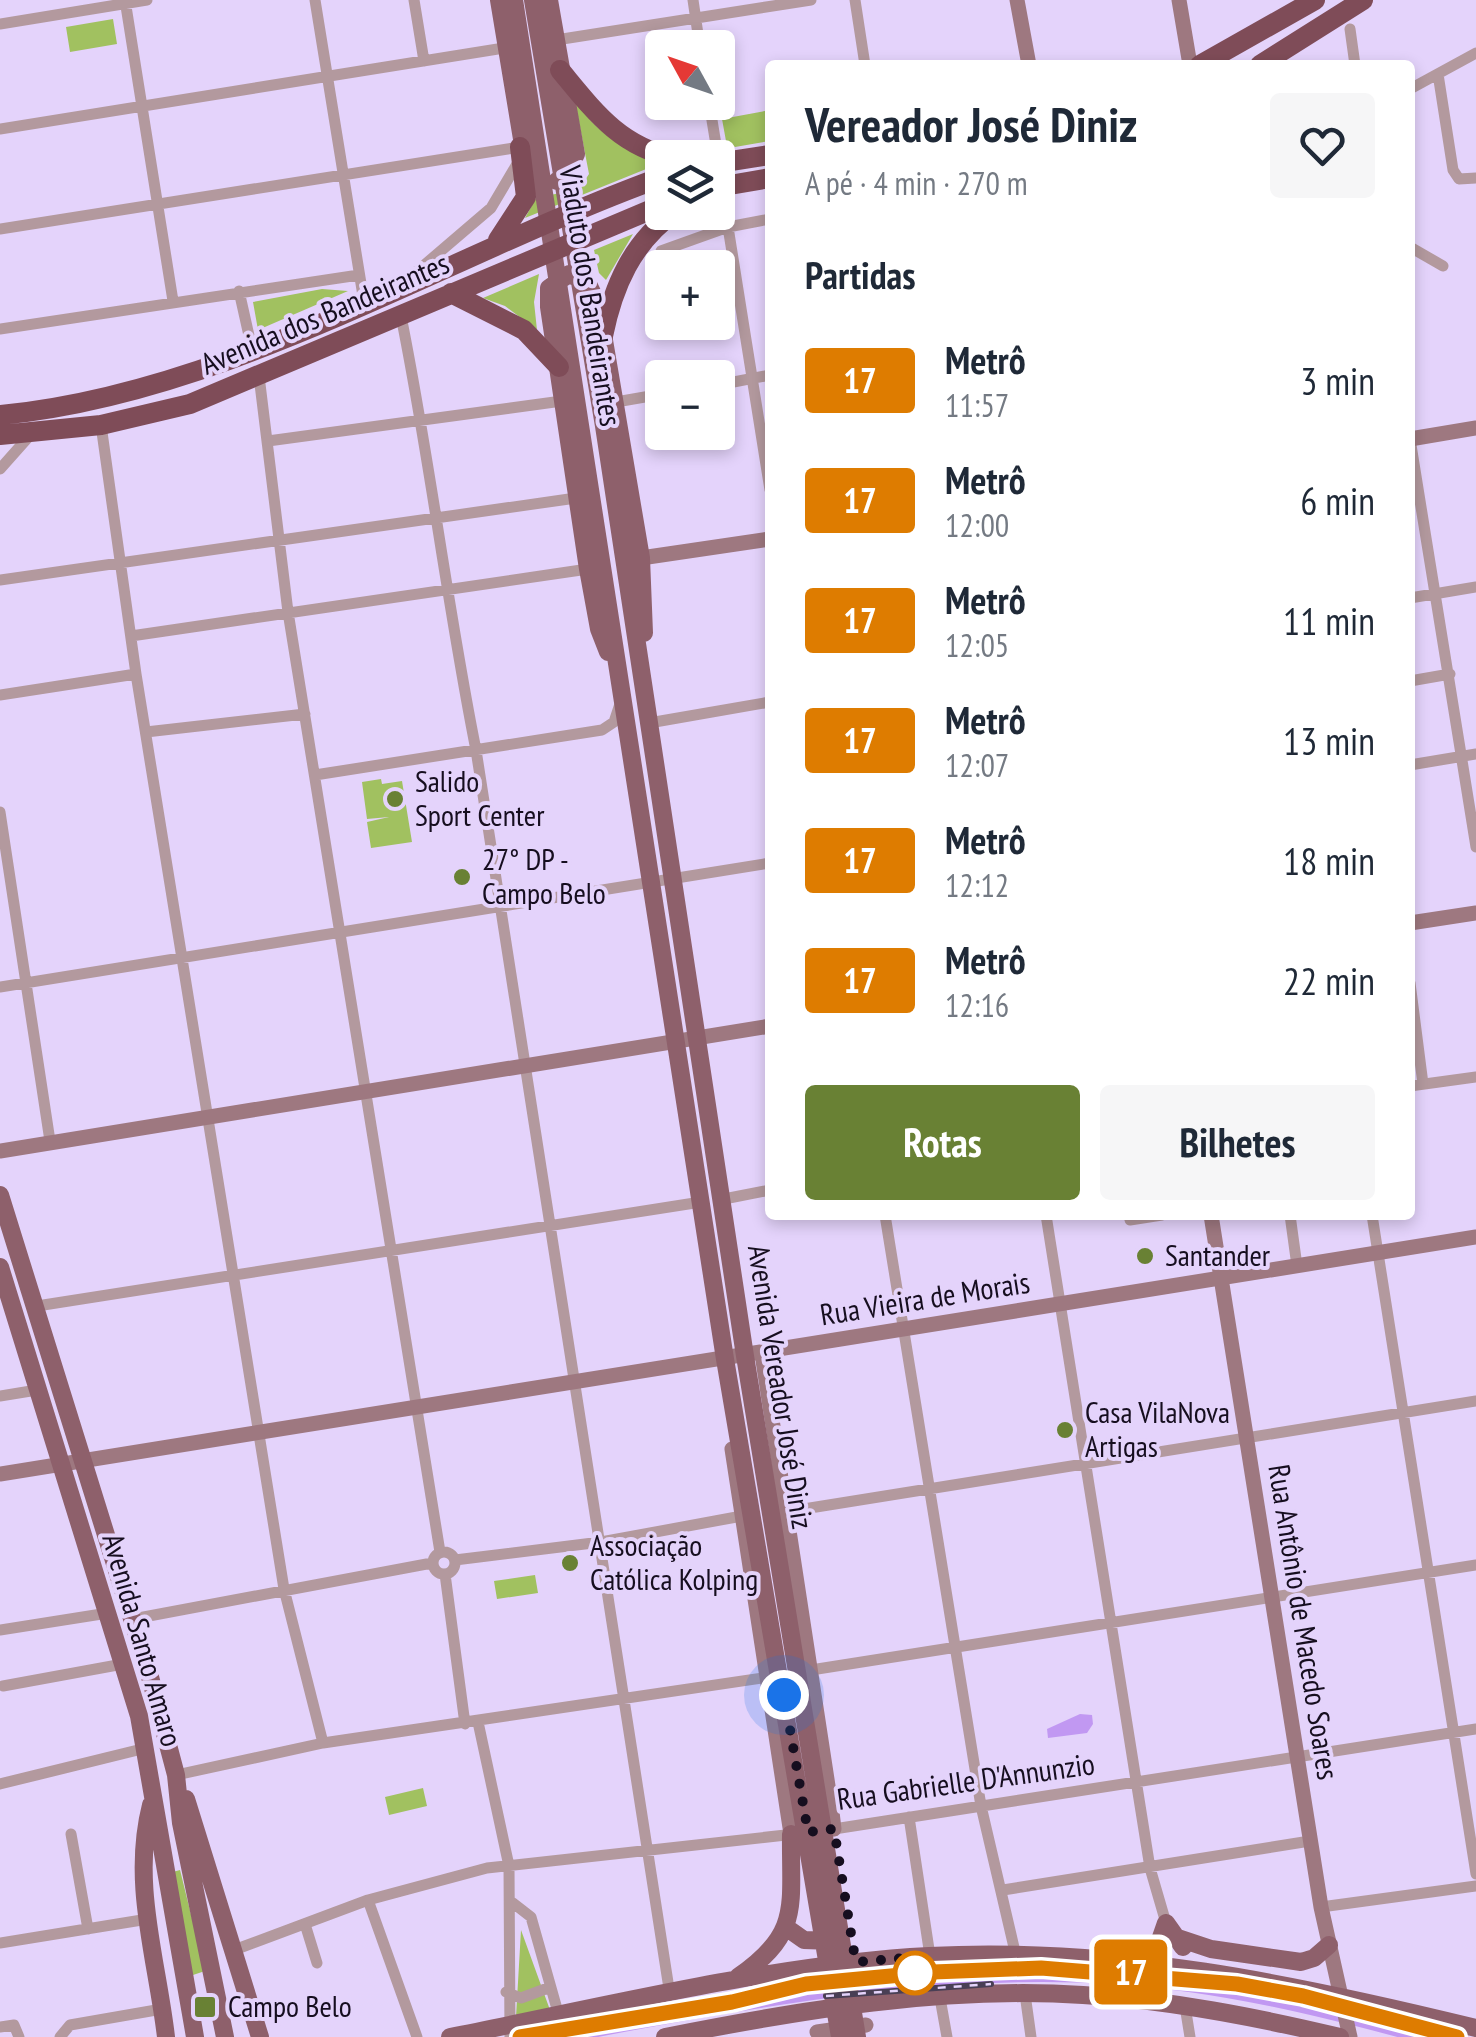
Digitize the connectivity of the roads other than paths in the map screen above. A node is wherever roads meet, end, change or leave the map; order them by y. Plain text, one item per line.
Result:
1 (146, 0) edge
2 (315, 0) edge
3 (414, 0) edge
4 (499, 0) edge
5 (692, 0) edge
6 (811, 0) edge
7 (856, 0) edge
8 (1017, 0) edge
9 (1179, 0) edge
10 (1315, 0) edge
11 (1364, 0) edge
12 (126, 2) edge
13 (529, 3) edge
14 (696, 18) junction
15 (0, 24) edge
16 (1350, 29) dead end
17 (698, 30) edge
18 (556, 40) junction
19 (504, 48) junction
20 (1476, 53) edge
21 (865, 60) edge
22 (1028, 60) edge
23 (1189, 60) edge
24 (1209, 60) edge
25 (1268, 60) edge
26 (1354, 60) edge
27 (424, 61) junction
28 (560, 70) junction
29 (1438, 74) junction
30 (328, 77) junction
31 (1415, 86) edge
32 (142, 106) junction
33 (0, 129) edge
34 (645, 149) edge
35 (520, 151) junction
36 (765, 155) edge
37 (735, 160) edge
38 (343, 174) junction
39 (1476, 178) edge
40 (765, 179) edge
41 (645, 184) edge
42 (735, 185) edge
43 (158, 204) junction
44 (645, 212) edge
45 (765, 219) edge
46 (735, 225) edge
47 (0, 228) edge
48 (656, 230) edge
49 (717, 230) edge
50 (729, 230) edge
51 (492, 247) junction
52 (664, 250) edge
53 (1415, 250) edge
54 (1443, 266) dead end
55 (359, 275) junction
56 (397, 288) junction
57 (240, 291) junction
58 (451, 293) junction
59 (173, 301) junction
60 (364, 302) junction
61 (402, 316) junction
62 (0, 328) edge
63 (604, 336) junction
64 (252, 349) junction
65 (559, 366) junction
66 (259, 376) junction
67 (765, 376) edge
68 (754, 378) junction
69 (735, 381) edge
70 (645, 397) edge
71 (0, 398) edge
72 (562, 400) junction
73 (616, 402) junction
74 (1, 406) edge
75 (0, 414) edge
76 (422, 421) junction
77 (101, 425) junction
78 (1476, 428) edge
79 (32, 433) junction
80 (0, 436) edge
81 (1415, 438) edge
82 (268, 441) junction
83 (765, 455) edge
84 (0, 469) edge
85 (576, 498) junction
86 (1416, 506) edge
87 (435, 520) junction
88 (279, 540) junction
89 (765, 540) edge
90 (121, 561) junction
91 (633, 562) junction
92 (588, 569) junction
93 (0, 580) edge
94 (1476, 587) edge
95 (444, 589) junction
96 (606, 591) joint
97 (1438, 593) junction
98 (1415, 597) edge
99 (288, 612) junction
100 (131, 636) junction
101 (136, 674) junction
102 (1450, 674) junction
103 (1415, 680) edge
104 (620, 687) junction
105 (0, 695) edge
106 (765, 703) edge
107 (305, 714) junction
108 (649, 723) junction
109 (146, 732) junction
110 (476, 750) junction
111 (1470, 755) edge
112 (1415, 764) edge
113 (316, 775) junction
114 (0, 812) edge
115 (1475, 828) edge
116 (1476, 846) edge
117 (765, 865) edge
118 (674, 880) junction
119 (650, 884) junction
120 (501, 910) junction
121 (1476, 913) edge
122 (1415, 922) edge
123 (342, 932) junction
124 (182, 958) junction
125 (26, 983) junction
126 (0, 987) edge
127 (765, 1027) edge
128 (699, 1038) junction
129 (675, 1042) junction
130 (524, 1066) junction
131 (1476, 1077) edge
132 (1416, 1086) edge
133 (367, 1091) junction
134 (208, 1116) junction
135 (50, 1141) junction
136 (0, 1152) edge
137 (765, 1191) edge
138 (0, 1195) edge
139 (724, 1198) junction
140 (701, 1202) junction
141 (886, 1220) edge
142 (1047, 1220) edge
143 (1212, 1220) edge
144 (1291, 1220) edge
145 (1373, 1220) edge
146 (550, 1226) junction
147 (1476, 1237) edge
148 (392, 1250) junction
149 (1378, 1253) junction
150 (1297, 1266) junction
151 (0, 1267) edge
152 (234, 1274) junction
153 (1220, 1278) junction
154 (1062, 1305) junction
155 (36, 1306) junction
156 (7, 1316) edge
157 (902, 1331) junction
158 (754, 1355) junction
159 (725, 1359) junction
160 (576, 1383) junction
161 (37, 1390) junction
162 (0, 1396) edge
163 (732, 1400) junction
164 (1476, 1401) edge
165 (418, 1406) junction
166 (1403, 1411) junction
167 (258, 1433) junction
168 (1245, 1438) junction
169 (86, 1462) junction
170 (62, 1464) junction
171 (1088, 1464) junction
172 (0, 1474) edge
173 (930, 1485) junction
174 (784, 1512) junction
175 (742, 1516) junction
176 (601, 1542) junction
177 (436, 1558) junction
178 (454, 1560) junction
179 (1476, 1564) edge
180 (1430, 1572) junction
181 (445, 1574) junction
182 (284, 1589) junction
183 (1271, 1597) junction
184 (108, 1613) junction
185 (132, 1619) junction
186 (1110, 1622) junction
187 (0, 1630) edge
188 (954, 1647) junction
189 (123, 1664) junction
190 (811, 1670) junction
191 (769, 1676) junction
192 (3, 1686) dead end
193 (625, 1700) junction
194 (471, 1723) junction
195 (1476, 1729) edge
196 (1453, 1732) junction
197 (323, 1743) junction
198 (146, 1748) junction
199 (1297, 1758) junction
200 (0, 1784) edge
201 (1136, 1784) junction
202 (177, 1787) junction
203 (154, 1795) junction
204 (981, 1806) junction
205 (909, 1817) junction
206 (71, 1834) dead end
207 (815, 1834) junction
208 (1310, 1842) junction
209 (648, 1850) junction
210 (509, 1866) junction
211 (1150, 1868) junction
212 (1476, 1874) edge
213 (1476, 1886) edge
214 (1003, 1890) junction
215 (368, 1900) junction
216 (512, 1903) junction
217 (1321, 1907) junction
218 (148, 1920) junction
219 (1166, 1922) junction
220 (304, 1924) junction
221 (788, 1928) junction
222 (88, 1929) junction
223 (850, 1934) junction
224 (1178, 1938) junction
225 (0, 1943) edge
226 (1330, 1946) junction
227 (234, 1950) junction
228 (930, 1956) junction
229 (1016, 1956) junction
230 (1142, 1961) junction
231 (858, 1962) junction
232 (317, 1963) dead end
233 (1197, 1969) junction
234 (731, 1983) junction
235 (1292, 1985) junction
236 (548, 1988) junction
237 (506, 1992) junction
238 (1025, 1994) junction
239 (670, 1995) junction
240 (940, 1998) junction
241 (1341, 2000) junction
242 (881, 2002) junction
243 (1185, 2006) junction
244 (162, 2009) junction
245 (806, 2012) junction
246 (559, 2016) junction
247 (1473, 2024) edge
248 (0, 2027) edge
249 (509, 2031) edge
250 (864, 2033) edge
251 (817, 2034) edge
252 (1346, 2034) edge
253 (260, 2036) edge
254 (672, 2036) edge
255 (19, 2037) edge
256 (60, 2037) edge
257 (166, 2037) edge
258 (195, 2037) edge
259 (225, 2037) edge
260 (417, 2037) edge
261 (450, 2037) edge
262 (840, 2037) edge
263 (947, 2037) edge
264 (1031, 2037) edge
265 (1190, 2037) edge

1 - 12 street
2 - 30 street
3 - 27 street
4 - 19 main road
5 - 14 street
6 - 14 street
7 - 21 street
8 - 22 street
9 - 23 street
10 - 24 highway
11 - 25 highway
12 - 15 street
12 - 32 street
13 - 18 main road
13 - 91 main road, Viaduto dos Bandeirantes
13 - 96 main road, Viaduto dos Bandeirantes
14 - 17 street
14 - 18 street
16 - 26 street
18 - 28 main road
19 - 27 street
19 - 35 main road
20 - 29 street
27 - 30 street
28 - 34 highway
28 - 35 main road
29 - 31 street
29 - 39 street
30 - 32 street
30 - 38 street
32 - 33 street
32 - 43 street
35 - 38 street
35 - 51 highway
35 - 56 street, Avenida dos Bandeirantes
36 - 37 highway
38 - 43 street
38 - 55 street
40 - 42 highway
41 - 51 highway, Avenida dos Bandeirantes
43 - 47 street
43 - 59 street
44 - 58 highway, Avenida dos Bandeirantes
45 - 46 street
48 - 63 highway
49 - 52 street
50 - 68 street
51 - 56 highway, Avenida dos Bandeirantes
53 - 54 street
55 - 57 street
55 - 60 street
56 - 60 highway, Avenida dos Bandeirantes
57 - 59 street
57 - 64 street
58 - 61 highway, Avenida dos Bandeirantes
58 - 65 highway
59 - 62 street
60 - 64 highway, Avenida dos Bandeirantes
61 - 66 highway, Avenida dos Bandeirantes
61 - 76 street
63 - 65 main road
63 - 73 main road
64 - 75 highway, Avenida dos Bandeirantes
65 - 72 main road
66 - 77 highway, Avenida dos Bandeirantes
66 - 82 street
67 - 68 street
68 - 69 street
68 - 83 street
70 - 73 street
71 - 74 street
72 - 76 street
72 - 85 main road
73 - 91 main road
76 - 82 street
76 - 87 street
77 - 79 highway, Avenida dos Bandeirantes
77 - 90 street
78 - 81 street
79 - 80 highway, Avenida dos Bandeirantes
79 - 84 street
82 - 88 street
85 - 87 street
85 - 92 main road
86 - 97 street
87 - 88 street
87 - 95 street
88 - 90 street
88 - 99 street
89 - 91 street
90 - 93 street
90 - 100 street
91 - 108 main road, Avenida Vereador José Diniz
92 - 95 street
92 - 104 main road
94 - 97 street
95 - 99 street
95 - 110 street
96 - 104 main road, Avenida Vereador José Diniz
97 - 98 street
97 - 102 street
99 - 100 street
99 - 107 street
100 - 101 street
101 - 105 street
101 - 109 street
102 - 103 street
102 - 111 street
104 - 110 street
104 - 119 main road, Avenida Vereador José Diniz
106 - 108 street
107 - 109 street
107 - 113 street
108 - 118 main road, Avenida Vereador José Diniz
109 - 124 street
110 - 113 street
110 - 120 street
111 - 112 street
111 - 115 street
113 - 123 street
114 - 125 street
115 - 116 street
117 - 118 street
118 - 119 street
118 - 128 main road, Avenida Vereador José Diniz
119 - 120 street
119 - 129 main road, Avenida Vereador José Diniz
120 - 123 street
120 - 130 street
121 - 122 street
123 - 124 street
123 - 133 street
124 - 125 street
124 - 134 street
125 - 126 street
125 - 135 street
127 - 128 street
128 - 129 street
128 - 139 main road, Avenida Vereador José Diniz
129 - 130 street
129 - 140 main road, Avenida Vereador José Diniz
130 - 133 street
130 - 146 street
131 - 132 street
133 - 134 street
133 - 148 street
134 - 135 street
134 - 152 street
135 - 136 street
137 - 139 street
138 - 155 main road, Avenida Santo Amaro
139 - 158 main road, Avenida Vereador José Diniz
140 - 146 street
140 - 159 main road, Avenida Vereador José Diniz
141 - 157 street
142 - 154 street
143 - 153 street, Rua Antônio de Macedo Soares
144 - 150 street
145 - 149 street
146 - 148 street
146 - 160 street
147 - 149 street, Rua Vieira de Morais
148 - 152 street
148 - 165 street
149 - 150 street, Rua Vieira de Morais
149 - 166 street
150 - 153 street, Rua Vieira de Morais
151 - 156 main road, Avenida Santo Amaro
152 - 155 street
152 - 167 street
153 - 154 street, Rua Vieira de Morais
153 - 168 street, Rua Antônio de Macedo Soares
154 - 157 street, Rua Vieira de Morais
154 - 171 street
155 - 169 main road, Avenida Santo Amaro
156 - 161 main road, Avenida Santo Amaro
157 - 158 street, Rua Vieira de Morais
157 - 173 street
158 - 159 street, Rua Vieira de Morais
158 - 174 street, Avenida Vereador José Diniz
158 - 207 main road, Avenida Vereador José Diniz
159 - 160 street, Rua Vieira de Morais
159 - 163 main road, Avenida Vereador José Diniz
160 - 165 street, Rua Vieira de Morais
160 - 176 street
161 - 162 street
161 - 170 main road, Avenida Santo Amaro
163 - 175 street, Avenida Vereador José Diniz
163 - 207 main road, Avenida Vereador José Diniz
164 - 166 street
165 - 167 street, Rua Vieira de Morais
165 - 177 street
166 - 168 street
166 - 180 street
167 - 169 street, Rua Vieira de Morais
167 - 182 street
168 - 171 street
168 - 183 street, Rua Antônio de Macedo Soares
169 - 170 street, Rua Vieira de Morais
169 - 185 main road, Avenida Santo Amaro
170 - 172 street, Rua Vieira de Morais
170 - 184 main road, Avenida Santo Amaro
171 - 173 street
171 - 186 street
173 - 174 street
173 - 188 street
174 - 190 street, Avenida Vereador José Diniz
175 - 176 street
175 - 191 street, Avenida Vereador José Diniz
176 - 178 street
176 - 193 street
177 - 178 street
177 - 181 street
177 - 182 street
178 - 181 street
179 - 180 street
180 - 183 street
180 - 196 street
181 - 194 street
182 - 185 street
182 - 197 street
183 - 186 street
183 - 199 street, Rua Antônio de Macedo Soares
184 - 187 street
184 - 189 main road, Avenida Santo Amaro
185 - 202 main road, Avenida Santo Amaro
186 - 188 street
186 - 201 street
188 - 190 street
188 - 204 street
189 - 192 street
189 - 198 main road, Avenida Santo Amaro
190 - 207 street, Avenida Vereador José Diniz
191 - 193 street
191 - 207 street, Avenida Vereador José Diniz
193 - 194 street
193 - 209 street
194 - 197 street
194 - 210 street
195 - 196 street, Rua Gabrielle D'Annunzio
196 - 199 street, Rua Gabrielle D'Annunzio
196 - 212 street
197 - 202 street
198 - 200 street
198 - 203 main road, Avenida Santo Amaro
199 - 201 street, Rua Gabrielle D'Annunzio
199 - 208 street, Rua Antônio de Macedo Soares
201 - 204 street, Rua Gabrielle D'Annunzio
201 - 211 street
202 - 227 main road, Avenida Santo Amaro
202 - 259 main road
203 - 218 main road, Avenida Santo Amaro
203 - 258 main road
204 - 205 street, Rua Gabrielle D'Annunzio
204 - 214 street
205 - 207 street, Rua Gabrielle D'Annunzio
205 - 228 street
206 - 222 street
207 - 209 street, Rua Gabrielle D'Annunzio
207 - 221 main road
207 - 223 main road
207 - 250 main road, Avenida Vereador José Diniz
207 - 262 main road, Avenida Vereador José Diniz
208 - 211 street
208 - 217 street, Rua Antônio de Macedo Soares
209 - 210 street, Rua Gabrielle D'Annunzio
209 - 239 street
210 - 215 street, Rua Gabrielle D'Annunzio
210 - 216 street
211 - 214 street
211 - 219 street
213 - 217 street
214 - 229 street
215 - 220 street, Rua Gabrielle D'Annunzio
215 - 260 street
216 - 236 street
216 - 237 street
217 - 226 street, Rua Antônio de Macedo Soares
218 - 222 street
218 - 244 main road, Avenida Santo Amaro
219 - 224 main road
219 - 230 main road
220 - 227 street, Rua Gabrielle D'Annunzio
220 - 232 street
221 - 223 main road
221 - 234 main road
222 - 225 street
223 - 231 main road
224 - 226 main road
224 - 233 main road
226 - 235 main road
226 - 241 street, Rua Antônio de Macedo Soares
227 - 253 main road, Avenida Santo Amaro
228 - 229 main road
228 - 231 main road
229 - 230 main road
230 - 233 main road
231 - 234 main road
233 - 235 main road
234 - 239 main road
235 - 241 main road
236 - 237 street
236 - 246 street
237 - 249 street
238 - 240 main road
238 - 243 main road
238 - 264 street
239 - 246 main road
240 - 242 main road
240 - 263 street
241 - 247 main road
241 - 252 street, Rua Antônio de Macedo Soares
242 - 245 main road
242 - 250 street
243 - 252 main road
243 - 265 street
244 - 256 street
244 - 257 main road, Avenida Santo Amaro
245 - 251 street
245 - 254 main road
246 - 249 main road
248 - 255 street
249 - 261 main road
250 - 251 street

